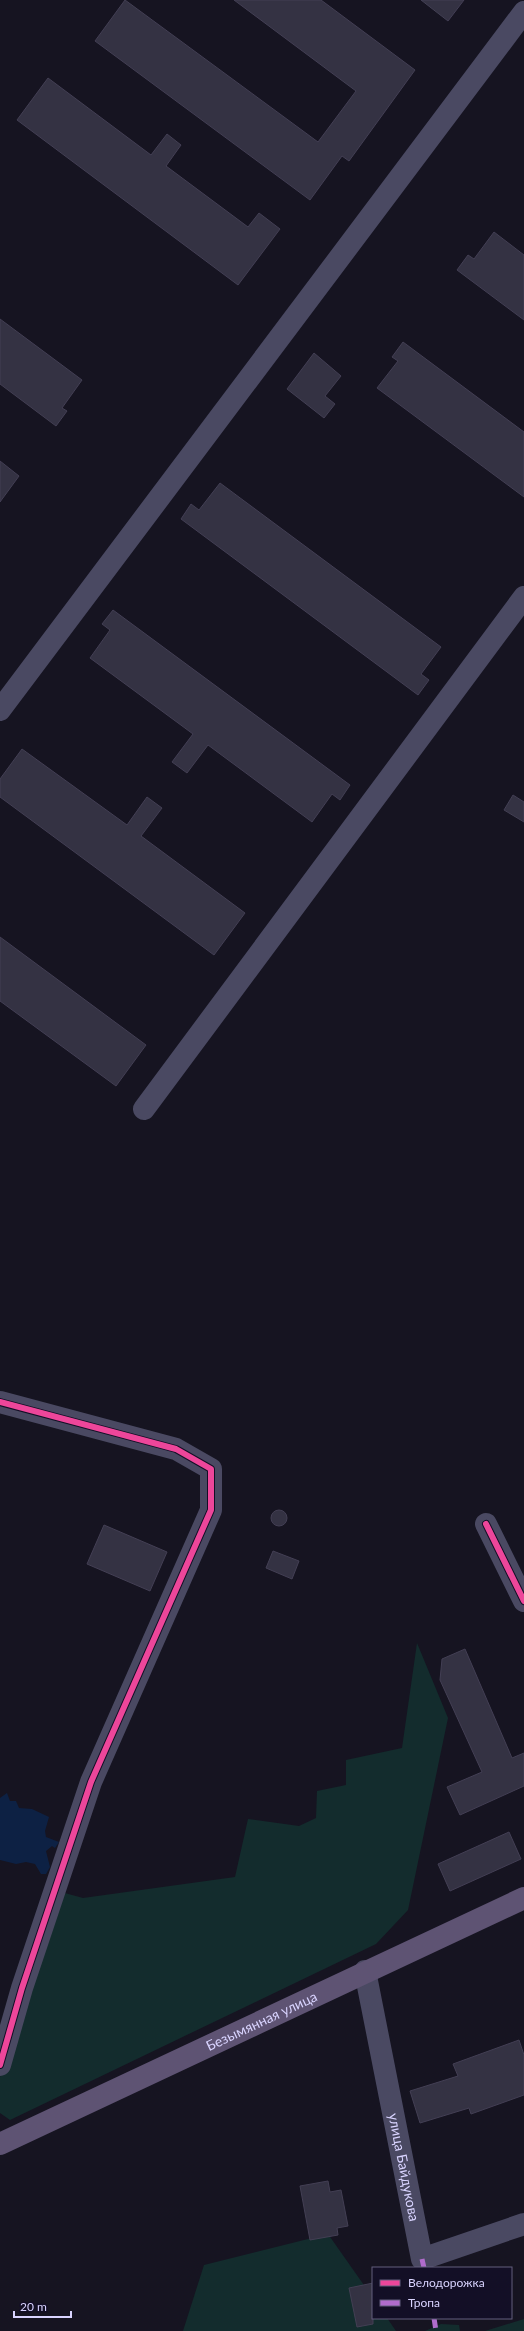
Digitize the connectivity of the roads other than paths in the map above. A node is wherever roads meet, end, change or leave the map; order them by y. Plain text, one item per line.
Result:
1 (524, 12) edge
2 (524, 597) edge
3 (0, 710) edge
4 (144, 1109) dead end
5 (0, 1402) edge
6 (486, 1524) dead end
7 (524, 1601) edge
8 (524, 1898) edge
9 (366, 1971) junction
10 (0, 2065) edge
11 (0, 2144) edge
12 (524, 2224) edge

1 - 3 street
2 - 4 street
5 - 10 street
6 - 7 street
8 - 9 main road, Безымянная улица
9 - 11 main road, Безымянная улица
9 - 12 street, улица Байдукова

